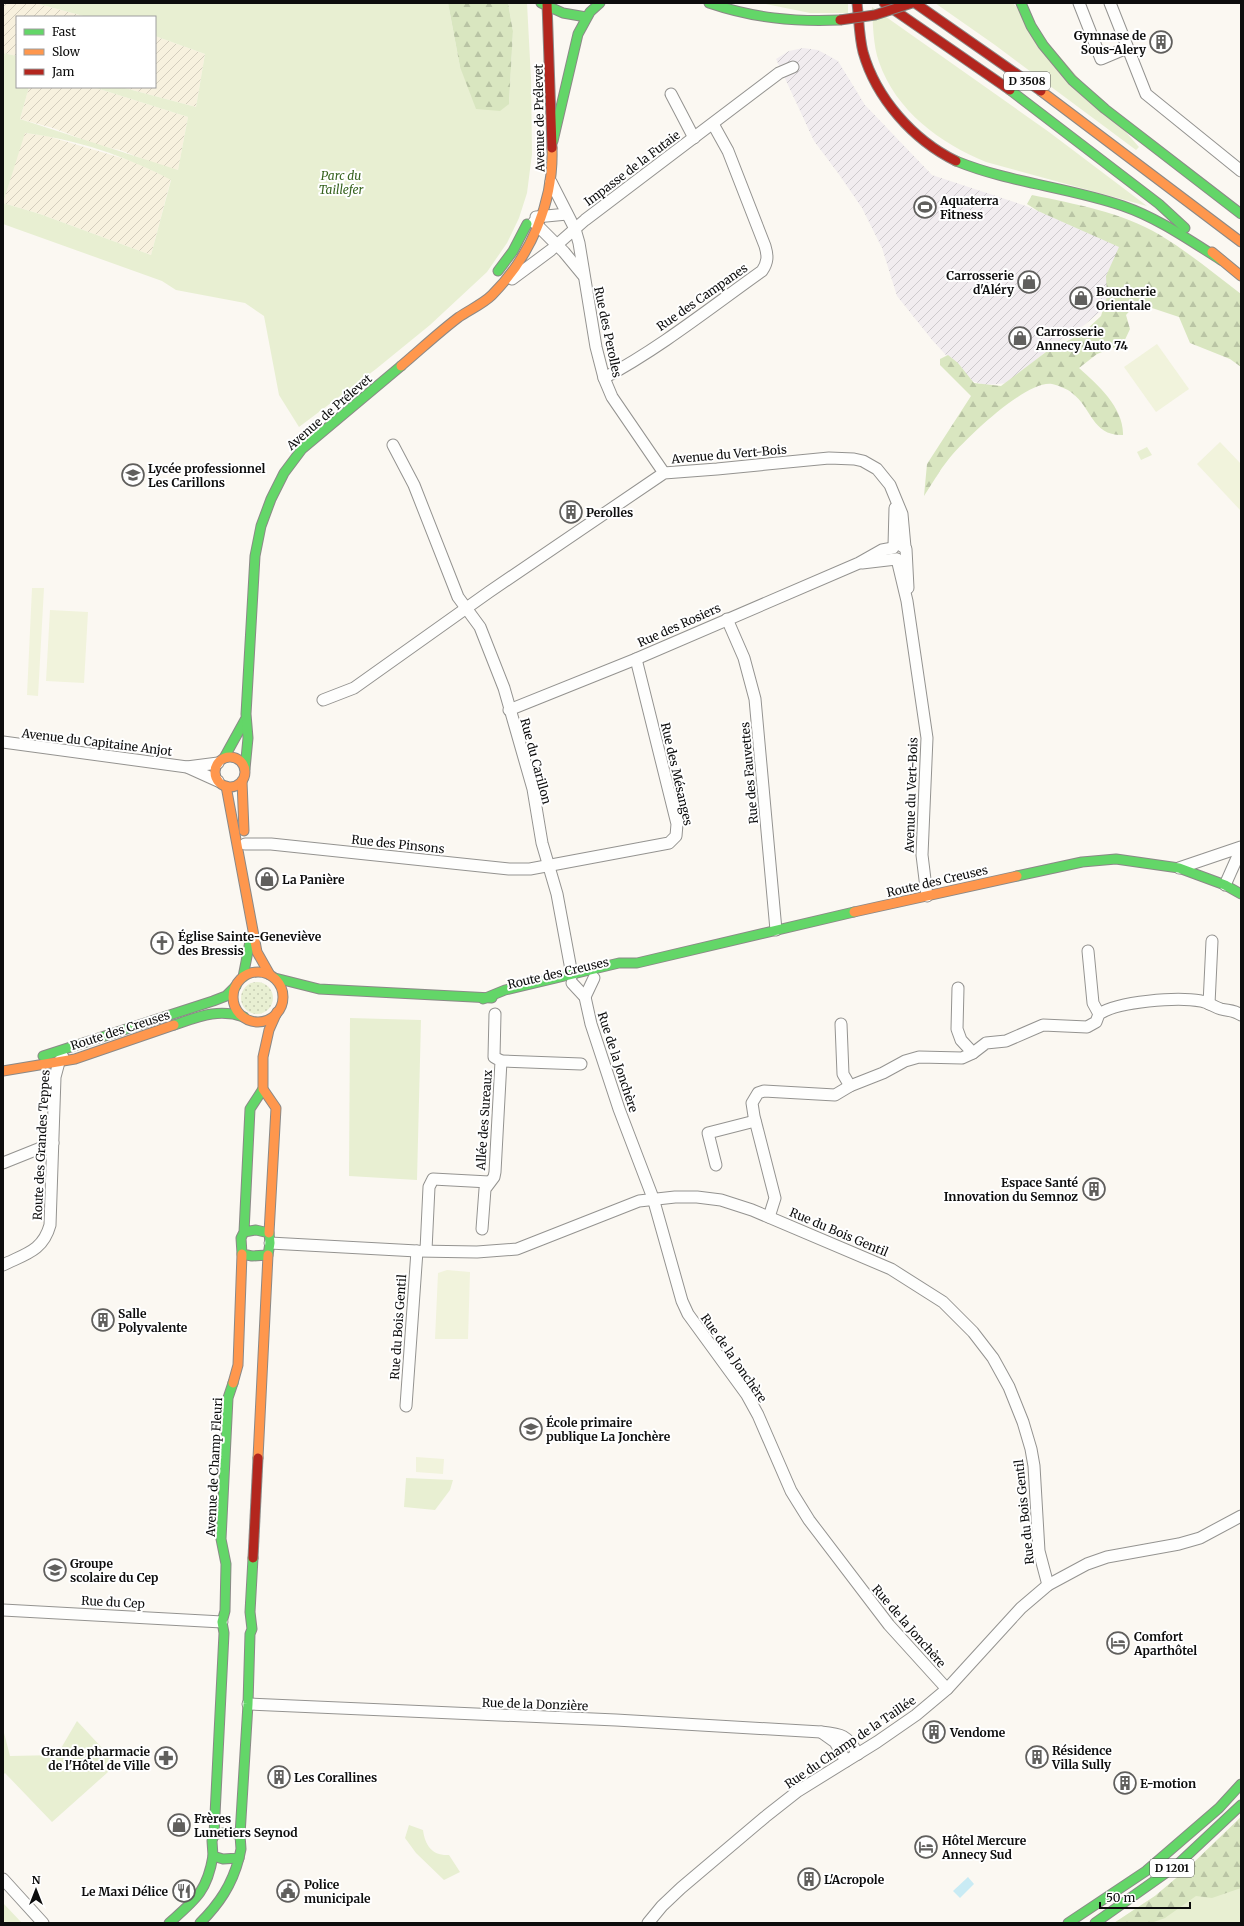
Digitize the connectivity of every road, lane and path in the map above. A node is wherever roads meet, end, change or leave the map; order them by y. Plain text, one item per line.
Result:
1 (538, 3) edge
2 (600, 3) edge
3 (709, 3) edge
4 (857, 3) edge
5 (884, 3) edge
6 (912, 3) edge
7 (915, 3) edge
8 (1021, 3) edge
9 (1079, 3) edge
10 (1110, 3) edge
11 (545, 4) edge
12 (752, 5) dead end
13 (586, 17) junction
14 (840, 20) junction
15 (1128, 48) junction
16 (793, 67) dead end
17 (671, 94) dead end
18 (713, 124) junction
19 (542, 134) dead end
20 (694, 138) junction
21 (553, 140) junction
22 (1241, 171) edge
23 (551, 182) junction
24 (567, 214) junction
25 (534, 215) junction
26 (1238, 218) edge
27 (538, 227) junction
28 (575, 229) junction
29 (1241, 242) edge
30 (556, 245) junction
31 (1221, 260) junction
32 (583, 276) junction
33 (1241, 276) edge
34 (492, 280) dead end
35 (487, 294) junction
36 (604, 378) junction
37 (393, 445) dead end
38 (664, 473) junction
39 (896, 499) junction
40 (893, 547) junction
41 (901, 555) junction
42 (860, 563) junction
43 (466, 607) junction
44 (727, 619) junction
45 (636, 658) junction
46 (323, 700) dead end
47 (509, 710) junction
48 (245, 720) junction
49 (3, 742) edge
50 (221, 760) junction
51 (187, 767) junction
52 (245, 768) junction
53 (242, 781) junction
54 (222, 783) junction
55 (244, 844) junction
56 (1241, 848) edge
57 (549, 866) junction
58 (1179, 868) junction
59 (246, 885) junction
60 (1225, 885) junction
61 (1241, 894) edge
62 (928, 896) junction
63 (252, 928) junction
64 (776, 930) junction
65 (1212, 941) dead end
66 (1088, 951) dead end
67 (637, 963) junction
68 (272, 977) junction
69 (243, 978) junction
70 (594, 978) junction
71 (572, 979) junction
72 (236, 986) junction
73 (958, 988) dead end
74 (319, 990) junction
75 (302, 994) dead end
76 (585, 997) junction
77 (1209, 1004) junction
78 (277, 1012) junction
79 (495, 1014) dead end
80 (1099, 1014) junction
81 (1241, 1015) edge
82 (247, 1018) junction
83 (841, 1024) dead end
84 (89, 1040) junction
85 (973, 1053) junction
86 (263, 1057) junction
87 (501, 1061) junction
88 (59, 1062) junction
89 (581, 1064) dead end
90 (3, 1070) edge
91 (850, 1086) junction
92 (263, 1089) junction
93 (755, 1121) junction
94 (52, 1143) junction
95 (3, 1163) edge
96 (716, 1165) dead end
97 (489, 1182) junction
98 (653, 1198) junction
99 (769, 1217) junction
100 (482, 1228) dead end
101 (244, 1232) junction
102 (270, 1238) junction
103 (421, 1250) junction
104 (242, 1254) junction
105 (268, 1255) junction
106 (3, 1265) edge
107 (406, 1406) dead end
108 (1241, 1516) edge
109 (1048, 1585) junction
110 (3, 1610) edge
111 (250, 1612) junction
112 (225, 1625) junction
113 (947, 1689) junction
114 (248, 1704) junction
115 (821, 1732) junction
116 (858, 1754) junction
117 (846, 1761) junction
118 (1241, 1784) edge
119 (1241, 1804) edge
120 (214, 1835) junction
121 (240, 1836) junction
122 (213, 1856) junction
123 (239, 1858) junction
124 (3, 1879) edge
125 (42, 1923) edge
126 (169, 1923) edge
127 (200, 1923) edge
128 (648, 1923) edge
129 (1068, 1923) edge
130 (1095, 1923) edge

1 - 19 main road, Avenue de Prélevet
2 - 13 main road
3 - 14 main road
4 - 31 main road
5 - 31 main road, D 3508
6 - 14 main road, bridge
7 - 29 main road, D 3508
8 - 26 main road
9 - 15 street
10 - 15 street
11 - 13 main road
11 - 21 main road, Avenue de Prélevet
12 - 14 main road
13 - 21 main road
15 - 22 street
16 - 18 street, Impasse de la Futaie
17 - 20 street
18 - 20 street, Impasse de la Futaie
18 - 36 street, Rue des Campanes
20 - 28 street, Impasse de la Futaie
21 - 23 main road, Avenue de Prélevet
23 - 24 street, Rue des Perolles
23 - 25 main road, Avenue de Prélevet
24 - 25 street
24 - 28 street, Rue des Perolles
25 - 27 street, Rue des Perolles
25 - 34 main road, Avenue de Prélevet
27 - 30 street, Rue des Perolles
27 - 35 main road, Avenue de Prélevet
28 - 30 street, Impasse de la Futaie
28 - 32 street, Rue des Perolles
30 - 32 street, Rue des Perolles
30 - 35 street, Impasse de la Futaie
31 - 33 main road, D 3508
32 - 36 street, Rue des Perolles
35 - 48 main road, Avenue de Prélevet
36 - 38 street, Rue des Perolles
37 - 43 street, Rue du Carillon
38 - 39 street, Avenue du Vert-Bois
38 - 43 street, Avenue du Vert-Bois
39 - 40 street, Avenue du Vert-Bois
39 - 41 street, Avenue du Vert-Bois
40 - 41 street, Avenue du Vert-Bois
40 - 42 street, Rue des Rosiers
41 - 42 street, Rue des Rosiers
41 - 62 street, Avenue du Vert-Bois
42 - 44 street, Rue des Rosiers
43 - 46 street
43 - 47 street, Rue du Carillon
44 - 45 street, Rue des Rosiers
44 - 64 street, Rue des Fauvettes
45 - 47 street, Rue des Rosiers
45 - 57 street, Rue des Mésanges
47 - 57 street, Rue du Carillon
48 - 50 main road, Avenue de Prélevet
48 - 52 main road, Avenue de Prélevet
49 - 51 street, Avenue du Capitaine Anjot
50 - 51 street, Avenue du Capitaine Anjot
50 - 52 main road
50 - 54 main road
51 - 54 street, Avenue du Capitaine Anjot
52 - 53 main road
53 - 54 main road
53 - 55 main road
54 - 59 main road
55 - 57 street, Rue des Pinsons
55 - 59 main road
56 - 58 street
56 - 60 street
57 - 71 street, Rue du Carillon
58 - 60 main road, Route des Creuses
58 - 62 main road, Route des Creuses
59 - 63 main road
60 - 61 main road, Route des Creuses
62 - 64 main road, Route des Creuses
63 - 68 main road
63 - 69 main road
64 - 67 main road, Route des Creuses
65 - 77 street
66 - 80 street
67 - 70 main road, Route des Creuses
67 - 71 main road, Route des Creuses
68 - 69 main road
68 - 74 main road, Route des Creuses
68 - 78 main road
69 - 72 main road
70 - 71 main road, Route des Creuses
70 - 76 street
71 - 74 main road, Route des Creuses
71 - 76 street
72 - 82 main road
72 - 84 main road, Route des Creuses
73 - 85 street
74 - 75 main road, Route des Creuses
76 - 98 street, Rue de la Jonchère
77 - 80 street
77 - 81 street
78 - 82 main road
78 - 86 main road
79 - 87 street, Allée des Sureaux
80 - 85 street
82 - 86 main road
82 - 88 main road, Route des Creuses
83 - 91 street
84 - 88 street, Route des Grandes Teppes
84 - 90 main road, Route des Creuses
85 - 91 street
86 - 92 main road
87 - 89 street
87 - 97 street, Allée des Sureaux
88 - 90 main road, Route des Creuses
88 - 94 street, Route des Grandes Teppes
91 - 93 street
92 - 101 main road, Avenue de Champ Fleuri
92 - 102 main road
93 - 96 street
93 - 99 street
94 - 95 street
94 - 106 street, Route des Grandes Teppes
97 - 100 street, Allée des Sureaux
97 - 103 street
98 - 99 street, Rue du Bois Gentil
98 - 103 street, Rue du Bois Gentil
98 - 113 street, Rue de la Jonchère
99 - 109 street, Rue du Bois Gentil
101 - 102 main road
101 - 104 main road, Avenue de Champ Fleuri
102 - 103 street, Rue du Bois Gentil
102 - 105 main road
103 - 107 street, Rue du Bois Gentil
104 - 105 main road
104 - 112 main road, Avenue de Champ Fleuri
105 - 111 main road
108 - 109 street, Rue du Champ de la Taillée
109 - 113 street, Rue du Champ de la Taillée
110 - 112 street, Rue du Cep
111 - 112 main road
111 - 114 main road
112 - 120 main road, Avenue de Champ Fleuri
113 - 116 street, Rue du Champ de la Taillée
114 - 115 street, Rue de la Donzière
114 - 121 main road
115 - 116 street, Rue de la Donzière
115 - 117 street
116 - 117 street, Rue du Champ de la Taillée
117 - 128 street, Rue du Champ de la Taillée
118 - 129 main road, D 1201
119 - 130 main road, D 1201
120 - 121 main road
120 - 122 main road, Avenue de Champ Fleuri
121 - 123 main road
122 - 123 main road
122 - 126 main road, Avenue de Champ Fleuri
123 - 127 main road
124 - 125 street

